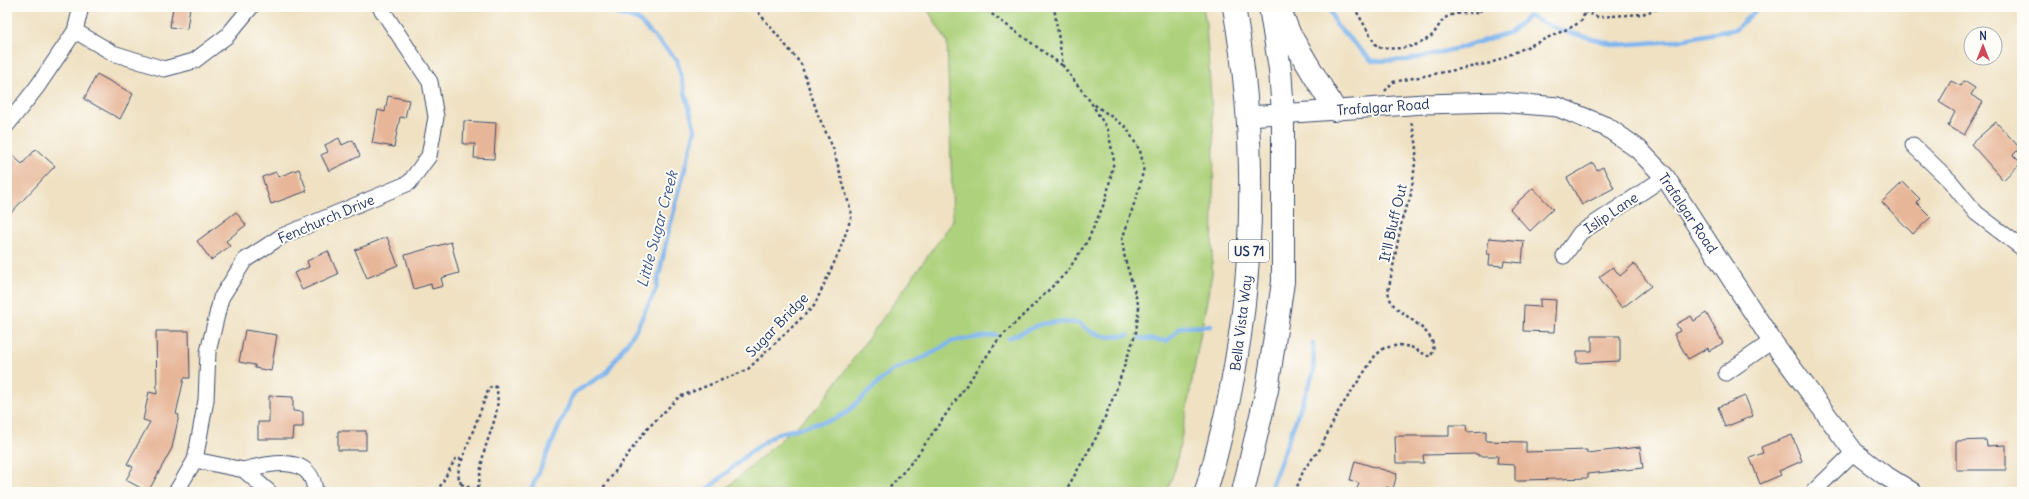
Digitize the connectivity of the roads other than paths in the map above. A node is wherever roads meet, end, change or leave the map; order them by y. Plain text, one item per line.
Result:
1 (81, 7) edge
2 (251, 7) edge
3 (380, 7) edge
4 (1234, 7) edge
5 (1270, 7) edge
6 (1279, 7) edge
7 (75, 31) junction
8 (1335, 110) junction
9 (1283, 114) junction
10 (1249, 116) junction
11 (7, 125) edge
12 (1913, 145) dead end
13 (1665, 177) junction
14 (2022, 248) edge
15 (1564, 256) dead end
16 (1772, 341) junction
17 (1726, 373) dead end
18 (1854, 452) junction
19 (195, 460) junction
20 (243, 470) junction
21 (176, 492) edge
22 (269, 492) edge
23 (315, 492) edge
24 (1206, 492) edge
25 (1243, 492) edge
26 (1813, 492) edge
27 (1912, 492) edge

1 - 7 street
2 - 7 street
3 - 19 street, Fenchurch Drive
4 - 10 main road, Bella Vista Way / US 71
5 - 9 main road, US 71
6 - 8 main road
7 - 11 street
8 - 9 street, Trafalgar Road
8 - 13 street, Trafalgar Road
9 - 10 street, Trafalgar Road
9 - 25 main road, US 71
10 - 24 main road, Bella Vista Way / US 71
12 - 14 street
13 - 15 street, Islip Lane
13 - 16 street, Trafalgar Road
16 - 17 street
16 - 18 street, Trafalgar Road
18 - 26 street
18 - 27 street, Trafalgar Road
19 - 20 street
19 - 21 street, Fenchurch Drive
20 - 22 street
20 - 23 street

